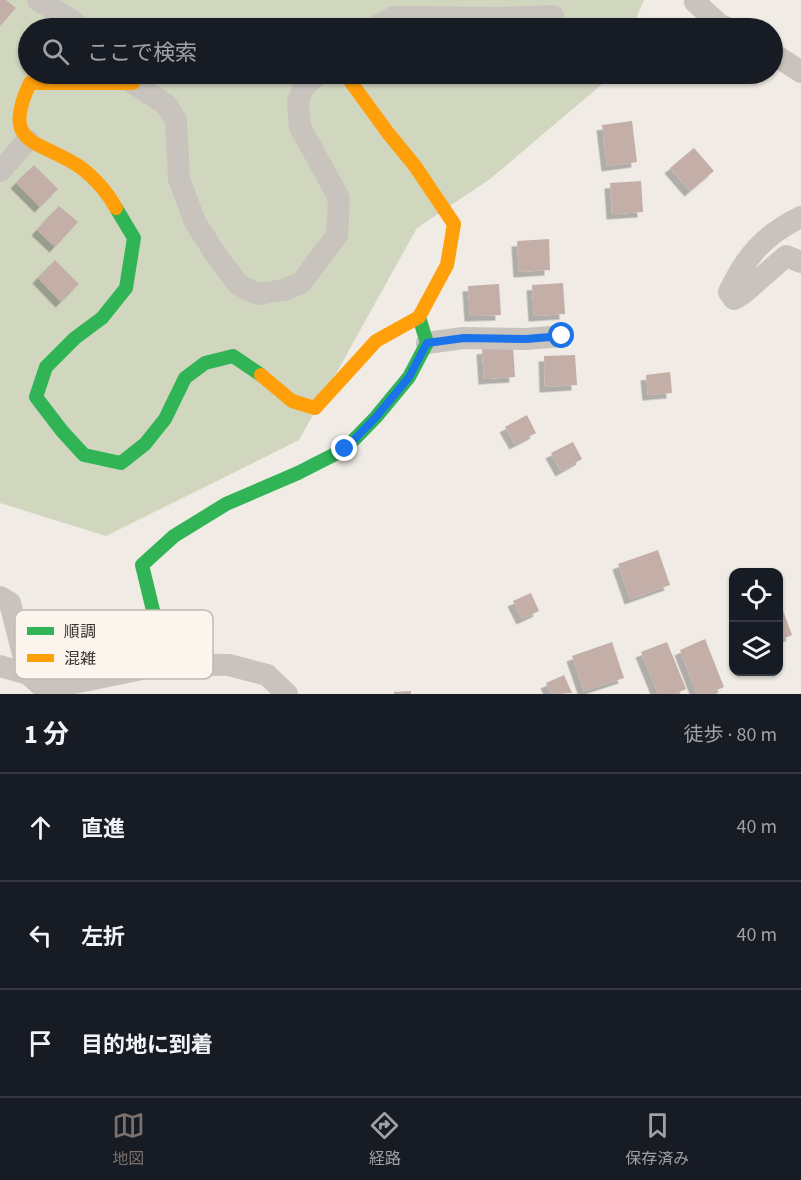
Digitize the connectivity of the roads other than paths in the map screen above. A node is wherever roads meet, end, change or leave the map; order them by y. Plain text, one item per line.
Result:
1 (38, 0) edge
2 (695, 0) edge
3 (553, 16) dead end
4 (68, 18) edge
5 (392, 18) edge
6 (498, 18) edge
7 (498, 18) edge
8 (713, 18) edge
9 (783, 60) edge
10 (801, 72) edge
11 (30, 84) edge
12 (137, 84) edge
13 (306, 84) edge
14 (352, 84) edge
15 (28, 140) junction
16 (0, 171) edge
17 (801, 217) edge
18 (801, 262) edge
19 (419, 316) junction
20 (562, 336) dead end
21 (427, 343) junction
22 (0, 597) edge
23 (153, 610) edge
24 (15, 623) edge
25 (213, 665) edge
26 (0, 666) edge
27 (15, 670) edge
28 (33, 679) edge
29 (96, 679) edge
30 (287, 694) edge

1 - 4 street
2 - 8 street
3 - 7 street
5 - 6 street
9 - 10 street
11 - 15 street
12 - 13 street
14 - 19 street
15 - 16 street
15 - 19 street
17 - 18 street
19 - 21 street
20 - 21 street
21 - 23 street
22 - 24 street
25 - 30 street
26 - 27 street
28 - 29 street

